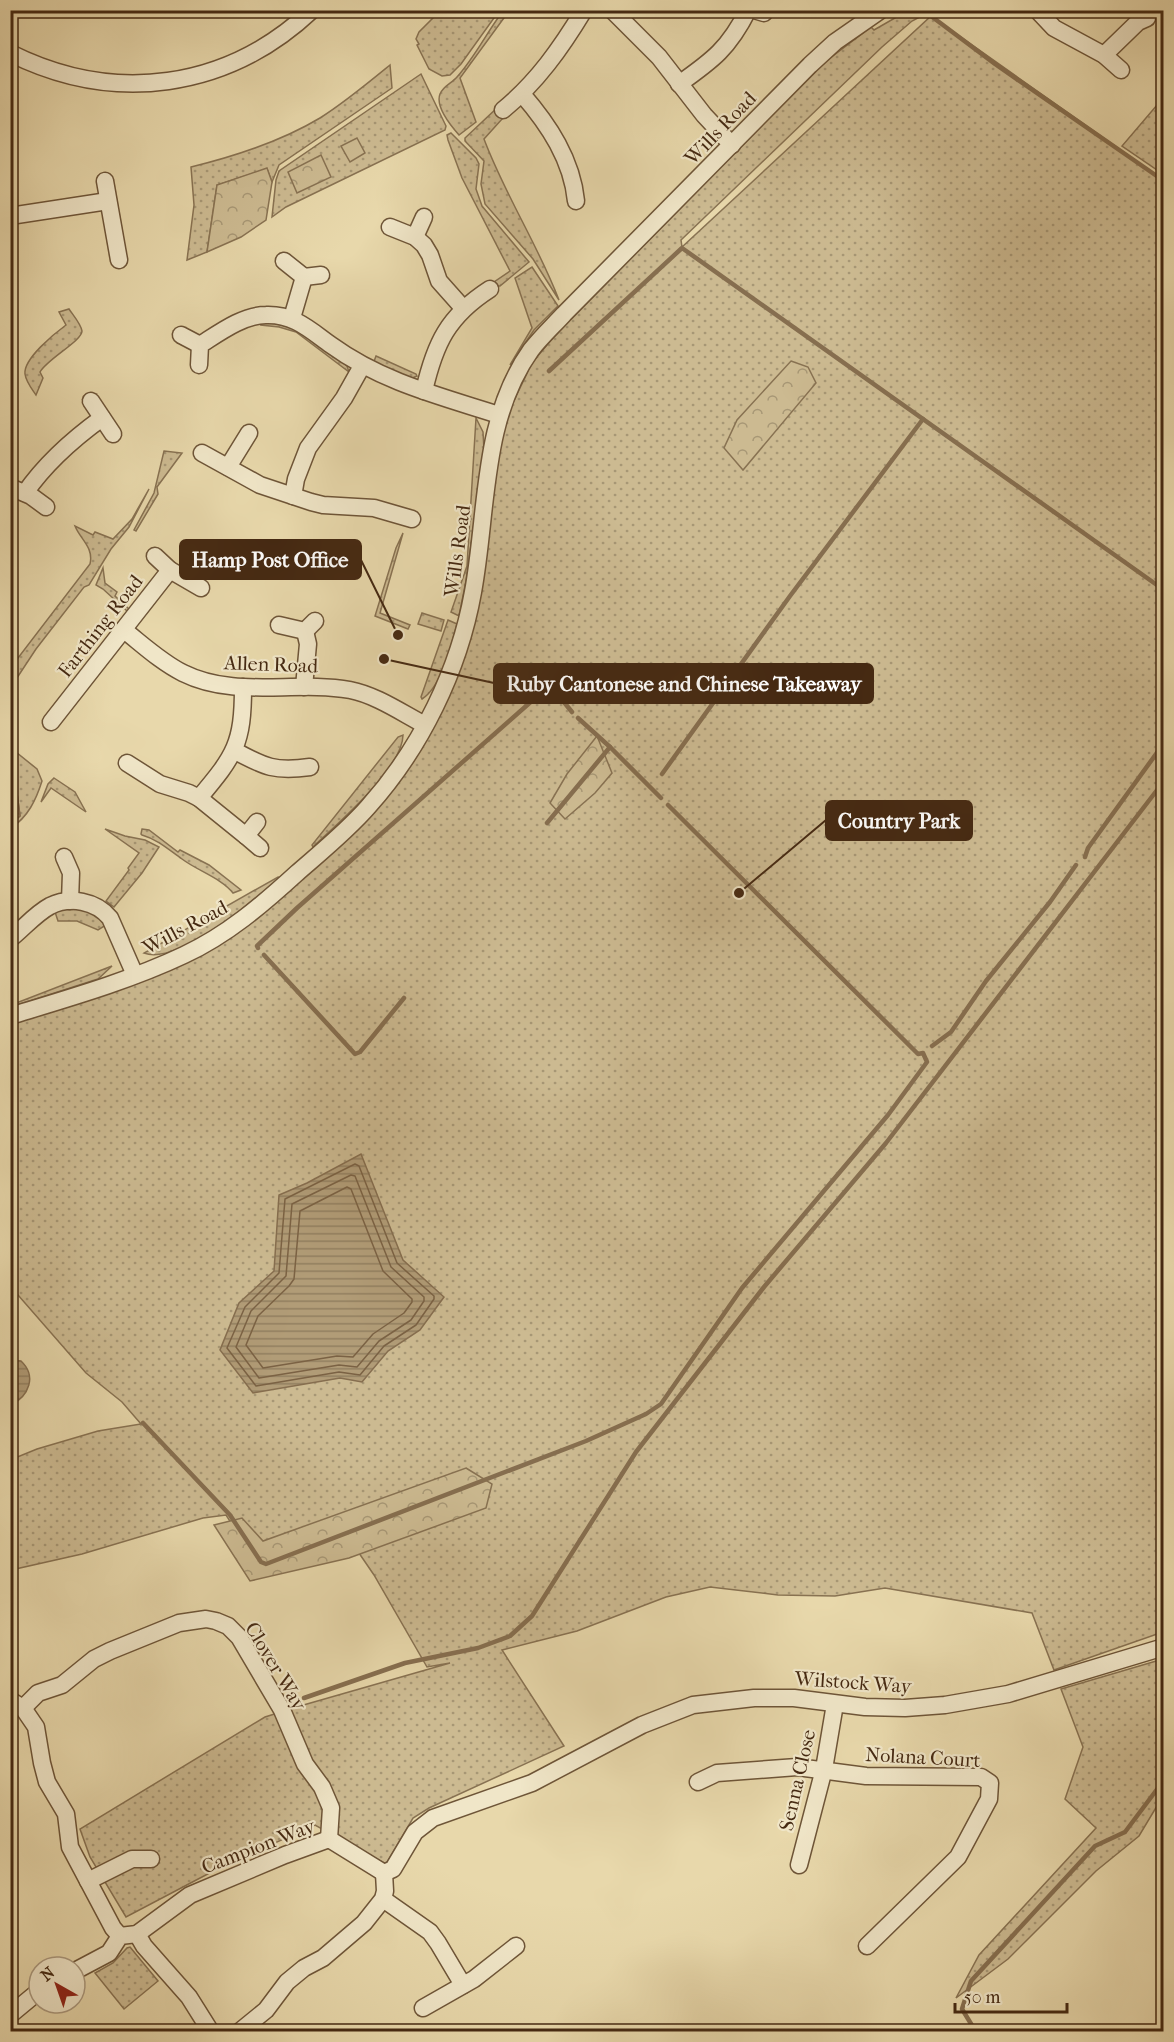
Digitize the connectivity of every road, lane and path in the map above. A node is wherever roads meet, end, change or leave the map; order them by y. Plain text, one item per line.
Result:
1 (312, 10) edge
2 (584, 10) edge
3 (612, 10) edge
4 (881, 10) edge
5 (1037, 10) edge
6 (755, 11) edge
7 (1140, 17) edge
8 (10, 53) edge
9 (1104, 55) junction
10 (1120, 70) dead end
11 (679, 84) junction
12 (522, 94) junction
13 (503, 110) dead end
14 (732, 145) junction
15 (105, 181) dead end
16 (108, 201) junction
17 (576, 201) dead end
18 (10, 216) edge
19 (424, 217) dead end
20 (390, 227) dead end
21 (415, 237) junction
22 (119, 260) dead end
23 (284, 261) dead end
24 (490, 289) dead end
25 (463, 308) junction
26 (292, 318) junction
27 (181, 335) dead end
28 (200, 345) junction
29 (200, 366) dead end
30 (362, 366) junction
31 (424, 391) junction
32 (91, 401) dead end
33 (499, 415) junction
34 (102, 418) junction
35 (249, 433) dead end
36 (113, 434) dead end
37 (202, 453) dead end
38 (228, 467) junction
39 (18, 490) edge
40 (293, 496) junction
41 (46, 507) dead end
42 (412, 519) dead end
43 (154, 556) dead end
44 (170, 570) junction
45 (201, 588) dead end
46 (279, 625) dead end
47 (124, 630) junction
48 (243, 687) junction
49 (304, 687) junction
50 (63, 707) junction
51 (76, 718) dead end
52 (51, 722) dead end
53 (425, 724) junction
54 (235, 751) junction
55 (127, 763) dead end
56 (313, 765) dead end
57 (199, 798) junction
58 (257, 822) dead end
59 (246, 836) junction
60 (260, 848) dead end
61 (64, 857) dead end
62 (70, 901) junction
63 (10, 939) edge
64 (135, 975) junction
65 (10, 1016) edge
66 (1164, 1647) edge
67 (17, 1704) edge
68 (835, 1704) junction
69 (824, 1770) junction
70 (698, 1782) dead end
71 (329, 1839) junction
72 (151, 1859) dead end
73 (799, 1865) dead end
74 (384, 1873) junction
75 (88, 1881) junction
76 (383, 1899) junction
77 (137, 1934) junction
78 (120, 1936) junction
79 (516, 1946) dead end
80 (867, 1946) dead end
81 (87, 1965) edge
82 (463, 1985) junction
83 (27, 2001) edge
84 (423, 2008) dead end
85 (10, 2015) edge
86 (211, 2031) edge
87 (239, 2031) edge

1 - 8 street
2 - 12 street
3 - 11 street
4 - 14 street, Wills Road
5 - 9 street
6 - 11 street
7 - 9 street
9 - 10 street
11 - 14 street
12 - 13 street
12 - 17 street
14 - 33 street, Wills Road
15 - 16 street
16 - 18 street
16 - 22 street
19 - 21 street
20 - 21 street
21 - 25 street
23 - 26 street
24 - 25 street
25 - 31 street
26 - 28 street
26 - 30 street
27 - 28 street
28 - 29 street
30 - 31 street
30 - 40 street
31 - 33 street
32 - 34 street
33 - 53 street, Wills Road
34 - 36 street
34 - 39 street
35 - 38 street
37 - 38 street
38 - 40 street
39 - 41 street
40 - 42 street
43 - 44 street, Farthing Road
44 - 45 street, Farthing Road
44 - 47 street, Farthing Road
46 - 49 street
47 - 48 street, Allen Road
47 - 50 street, Farthing Road
48 - 49 street, Allen Road
48 - 54 street
49 - 53 street, Allen Road
50 - 51 street, Farthing Road
50 - 52 street, Farthing Road
53 - 64 street, Wills Road
54 - 56 street
54 - 57 street
55 - 57 street
57 - 59 street
58 - 59 street
59 - 60 street
61 - 62 street
62 - 63 street
62 - 64 street
64 - 65 street, Wills Road
66 - 68 street, Wilstock Way
67 - 71 street, Clover Way
67 - 75 street
68 - 69 street, Senna Close
68 - 74 street, Wilstock Way
69 - 70 street
69 - 73 street, Senna Close
69 - 80 street, Nolana Court
71 - 74 street, Campion Way
71 - 77 street, Campion Way
72 - 75 street
74 - 76 street
75 - 78 street
76 - 82 street
76 - 87 street
77 - 78 street, Campion Way
77 - 86 street
78 - 81 street
79 - 82 street
82 - 84 street
83 - 85 street

